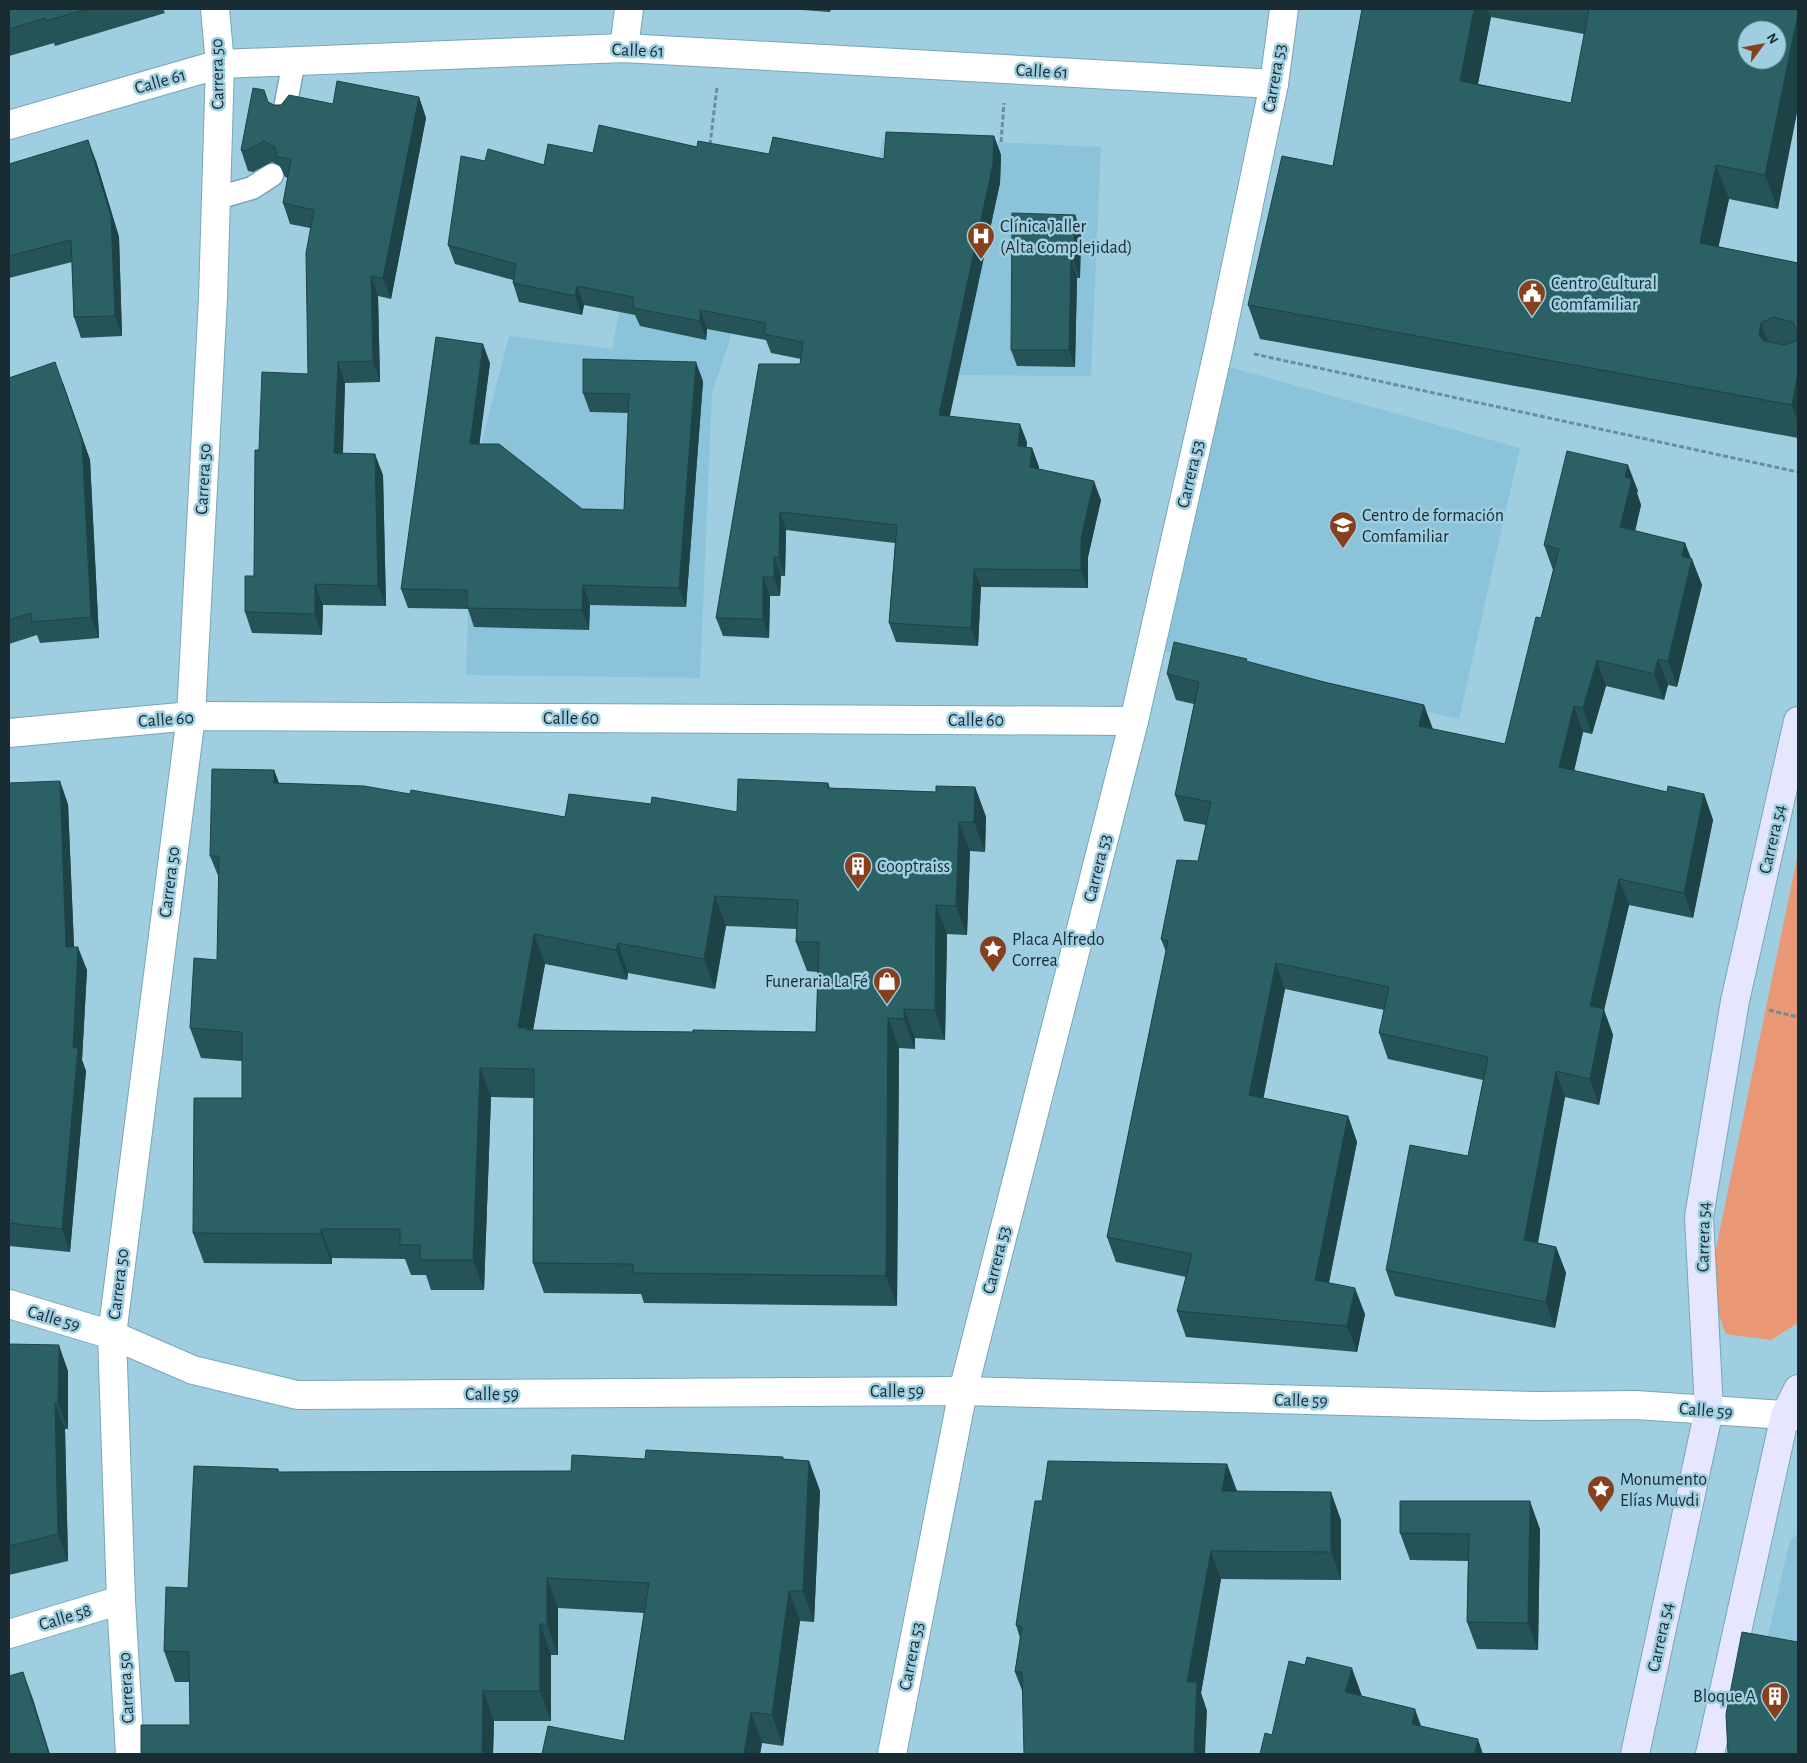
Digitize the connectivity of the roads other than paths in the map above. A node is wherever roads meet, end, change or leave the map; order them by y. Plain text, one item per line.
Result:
1 (215, 9) edge
2 (629, 9) edge
3 (1284, 9) edge
4 (624, 48) junction
5 (294, 61) junction
6 (220, 64) junction
7 (1274, 84) junction
8 (284, 113) edge
9 (9, 125) edge
10 (272, 175) dead end
11 (214, 199) junction
12 (190, 716) junction
13 (1134, 721) junction
14 (1798, 722) edge
15 (9, 733) edge
16 (9, 1304) edge
17 (112, 1335) junction
18 (1798, 1389) edge
19 (963, 1391) junction
20 (1709, 1410) junction
21 (1792, 1415) edge
22 (121, 1600) junction
23 (9, 1634) edge
24 (130, 1754) edge
25 (892, 1754) edge
26 (1635, 1754) edge
27 (1710, 1754) edge

1 - 6 street, Carrera 50
2 - 4 street
3 - 7 street, Carrera 53
4 - 5 street, Calle 61
4 - 7 street, Calle 61
5 - 6 street, Calle 61
5 - 8 lane
6 - 9 street, Calle 61
6 - 11 street, Carrera 50
7 - 13 street, Carrera 53
10 - 11 lane
11 - 12 street, Carrera 50
12 - 13 street, Calle 60
12 - 15 street, Calle 60
12 - 17 street, Carrera 50
13 - 19 street, Carrera 53
14 - 20 main road, Carrera 54
16 - 17 street, Calle 59
17 - 19 street, Calle 59
17 - 22 street, Carrera 50
18 - 21 main road
19 - 20 street, Calle 59
19 - 25 street, Carrera 53
20 - 21 street, Calle 59
20 - 26 main road, Carrera 54
21 - 27 main road
22 - 23 street, Calle 58
22 - 24 street, Carrera 50

